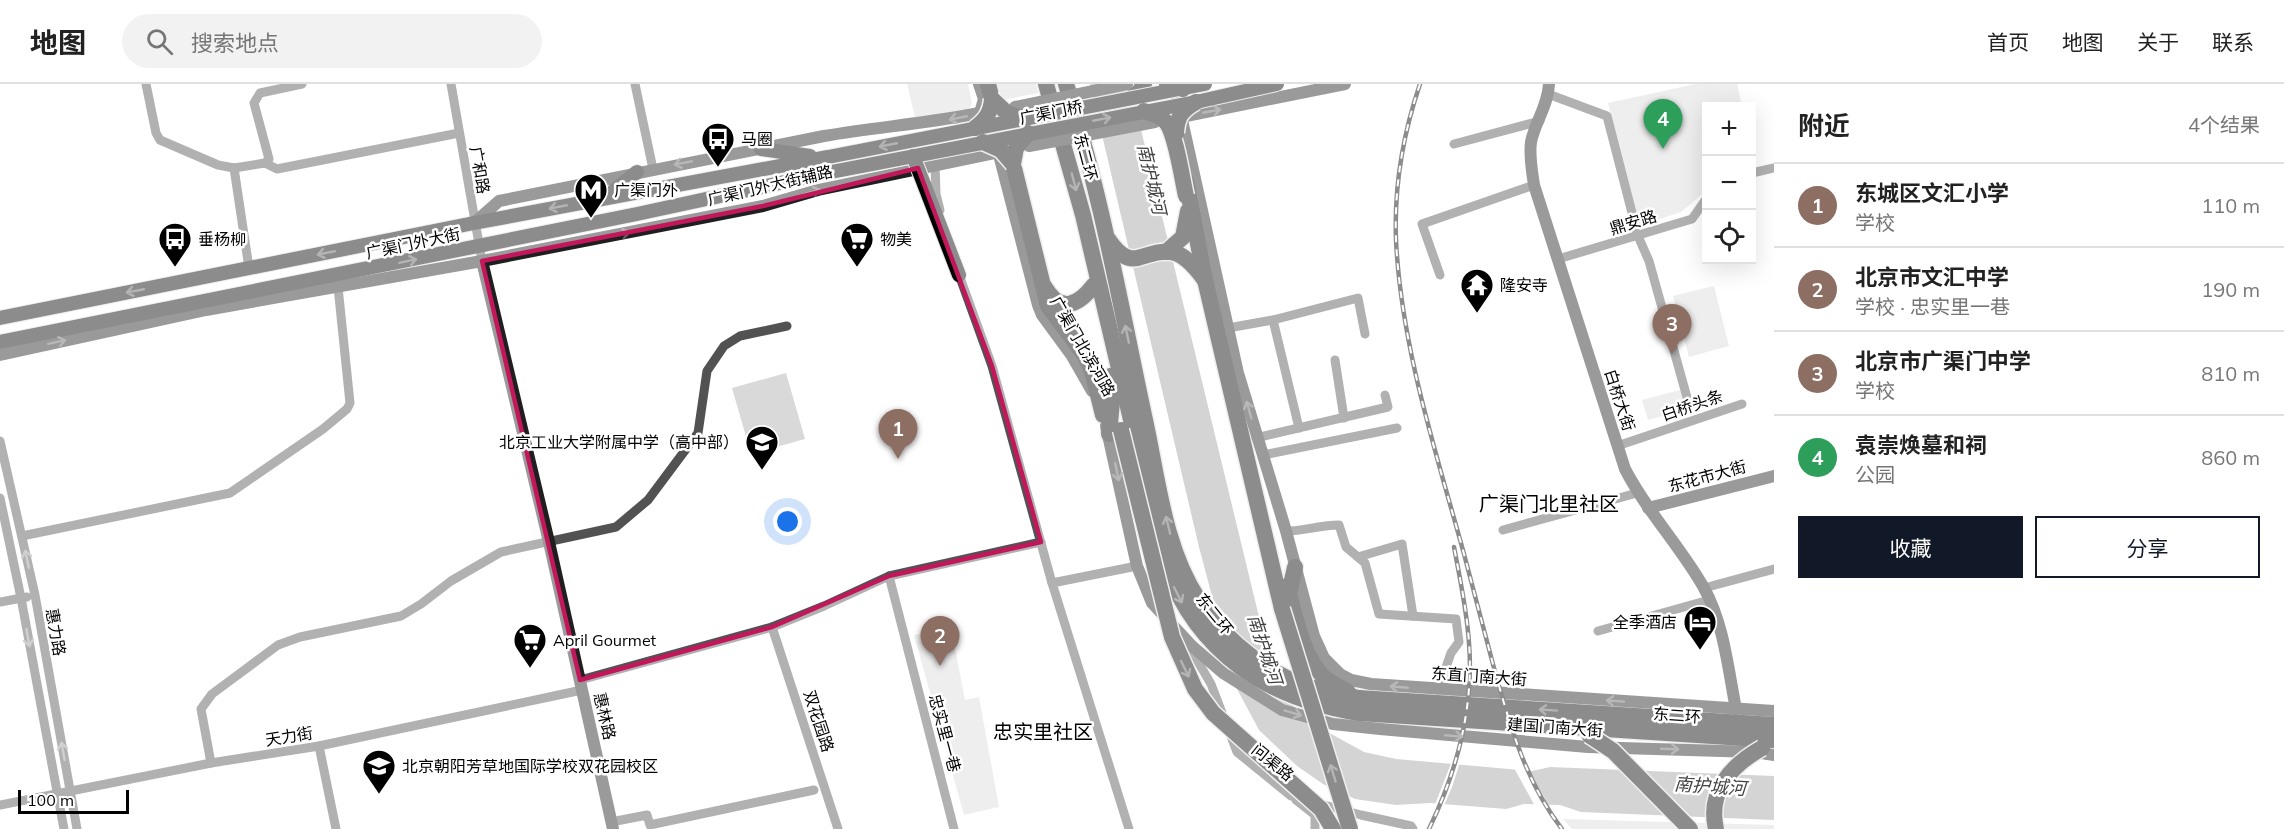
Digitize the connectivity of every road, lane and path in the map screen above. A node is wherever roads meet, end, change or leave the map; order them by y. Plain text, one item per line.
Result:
1 (146, 84) edge
2 (302, 84) edge
3 (451, 84) edge
4 (634, 84) edge
5 (979, 84) edge
6 (1046, 84) edge
7 (1065, 84) edge
8 (1144, 84) edge
9 (1205, 84) edge
10 (1277, 84) edge
11 (1345, 84) edge
12 (1174, 86) edge
13 (258, 88) edge
14 (1548, 89) edge
15 (1129, 91) edge
16 (992, 98) edge
17 (1196, 102) junction
18 (1150, 117) junction
19 (1540, 121) junction
20 (1179, 125) junction
21 (1024, 126) junction
22 (980, 128) junction
23 (459, 133) junction
24 (1454, 144) dead end
25 (761, 149) junction
26 (913, 156) junction
27 (1005, 156) junction
28 (825, 157) junction
29 (265, 164) junction
30 (935, 164) junction
31 (234, 168) junction
32 (1774, 168) edge
33 (653, 169) junction
34 (638, 172) junction
35 (831, 172) joint
36 (1756, 172) edge
37 (1534, 185) junction
38 (604, 199) junction
39 (1702, 206) edge
40 (1083, 215) junction
41 (474, 223) junction
42 (1106, 236) junction
43 (1638, 236) junction
44 (479, 246) junction
45 (1166, 252) junction
46 (1558, 259) junction
47 (482, 261) junction
48 (249, 268) junction
49 (959, 275) junction
50 (1440, 275) dead end
51 (1040, 279) junction
52 (1205, 280) junction
53 (1094, 285) junction
54 (338, 286) junction
55 (0, 318) edge
56 (1273, 320) junction
57 (787, 326) dead end
58 (1228, 328) junction
59 (1365, 334) dead end
60 (0, 342) edge
61 (0, 355) edge
62 (1335, 360) dead end
63 (1238, 373) junction
64 (1385, 395) dead end
65 (1688, 401) dead end
66 (1235, 404) junction
67 (1742, 404) dead end
68 (1103, 415) junction
69 (1344, 417) junction
70 (1299, 428) junction
71 (1397, 428) dead end
72 (1115, 432) junction
73 (0, 441) edge
74 (1250, 441) junction
75 (1617, 446) junction
76 (1263, 455) junction
77 (1774, 476) edge
78 (1637, 493) junction
79 (0, 498) edge
80 (1648, 508) junction
81 (1503, 530) dead end
82 (1286, 531) junction
83 (22, 536) junction
84 (549, 542) junction
85 (1041, 542) junction
86 (1358, 557) junction
87 (1137, 566) junction
88 (1295, 567) junction
89 (1774, 568) edge
90 (889, 576) junction
91 (1052, 583) junction
92 (1704, 588) junction
93 (1289, 594) junction
94 (35, 595) junction
95 (21, 598) junction
96 (1709, 600) junction
97 (0, 602) edge
98 (1152, 603) junction
99 (1413, 616) junction
100 (770, 626) junction
101 (1598, 631) dead end
102 (1203, 633) junction
103 (1182, 636) junction
104 (1192, 646) joint
105 (581, 685) junction
106 (1438, 690) junction
107 (1359, 698) junction
108 (1736, 709) junction
109 (1774, 711) edge
110 (1540, 724) junction
111 (1774, 724) edge
112 (320, 746) junction
113 (1771, 747) edge
114 (211, 763) junction
115 (70, 790) junction
116 (814, 790) dead end
117 (57, 793) junction
118 (1292, 796) junction
119 (0, 805) edge
120 (612, 826) edge
121 (64, 829) edge
122 (77, 829) edge
123 (336, 829) edge
124 (838, 829) edge
125 (954, 829) edge
126 (1128, 829) edge
127 (1315, 829) edge
128 (1333, 829) edge
129 (1350, 829) edge
130 (1413, 829) edge
131 (1690, 829) edge
132 (1716, 829) edge

1 - 31 street
2 - 13 street
3 - 23 street, 广和路
4 - 33 street
5 - 22 street
6 -> 40 highway, 东二环
7 - 42 highway, 东二环
8 - 15 highway
9 - 12 main road, 广渠门桥, bridge
10 - 17 main road, 广渠门桥, bridge
20 -> 11 street
12 - 15 main road, 广渠门桥, bridge
12 - 20 street
13 - 29 street
14 - 19 street, 白桥大街
14 - 43 street
15 - 21 main road, 广渠门桥, bridge
16 - 21 highway, bridge
16 - 22 highway, bridge
16 - 27 street, 广渠门北滨河路
17 - 18 main road, 广渠门桥, bridge
17 - 20 highway, bridge
18 - 20 street
21 -> 18 main road, 广渠门桥, bridge
18 - 45 highway, bridge
19 - 24 street
19 - 37 street, 白桥大街
20 - 52 highway
20 - 58 street
21 - 22 main road, 广渠门桥, bridge
21 - 27 highway, bridge
22 -> 25 street
22 - 26 main road, 广渠门桥, bridge
22 - 27 highway, bridge
22 - 27 street
22 -> 28 main road, 广渠门桥, bridge
23 - 29 street
23 - 41 street, 广和路
25 - 28 main road
25 -> 33 street
26 - 35 main road, 广渠门桥, bridge
26 - 49 main road, bridge
27 - 30 street, 广渠门外大街辅路
27 - 51 highway
27 - 68 street, 广渠门北滨河路
28 - 38 main road, 广渠门外大街
29 - 31 street
47 -> 30 street, 广渠门外大街辅路
30 - 49 street
31 - 48 street
32 - 36 street
33 - 34 street
34 - 38 main road
34 - 41 street
35 - 44 main road, 广渠门外大街
37 - 46 street, 白桥大街
37 - 50 street
38 -> 41 main road, 广渠门外大街
39 - 43 street, 鼎安路
40 - 53 highway
40 -> 102 highway, 东二环
41 - 44 street, 广和路
41 -> 48 main road, 广渠门外大街
42 - 45 highway
107 -> 42 highway, 东二环
43 - 46 street, 鼎安路
43 - 65 street
44 - 47 street, 广和路
60 -> 44 main road, 广渠门外大街
45 - 52 highway
46 - 75 street, 白桥大街
47 - 54 street, 广渠门外大街
47 - 84 street, 惠林路
48 -> 55 main road, 广渠门外大街
49 - 85 street
51 - 53 highway
51 - 68 highway
52 - 66 highway
53 - 72 highway
61 -> 54 street, 广渠门外大街
54 - 83 street
56 - 58 street
56 - 59 street
56 - 70 street
57 - 84 street
58 - 63 street
62 - 69 street
63 - 66 highway
74 -> 63 street
64 - 69 street
66 - 74 highway
67 - 75 street, 白桥头条
68 - 72 street, 广渠门北滨河路
69 - 70 street
70 - 74 street
71 - 76 street
72 -> 87 street, 广渠门北滨河路
72 -> 128 highway, bridge
73 - 83 street, 惠力路
74 - 76 street
74 - 93 highway
129 -> 74 highway, bridge
75 - 78 street, 白桥大街
76 - 82 street
77 - 80 street, 东花市大街
78 - 80 street, 白桥大街
78 - 81 street
79 - 95 street, 惠力路
80 - 92 street, 白桥大街
82 - 86 street
82 - 88 street
94 -> 83 street, 惠力路
84 - 105 street, 惠林路
84 - 114 street
85 - 90 street, 天力街
85 - 91 street
86 - 99 street
86 - 99 street
87 - 91 street
87 - 98 street, 广渠门北滨河路
88 - 93 highway
106 -> 88 street, 东直门南大街
89 - 92 street
90 - 100 street, 天力街
90 - 125 street, 忠实里一巷
91 - 126 street
92 - 96 street, 白桥大街
93 - 107 highway
94 - 95 street
115 -> 94 street, 惠力路
95 - 97 street
95 -> 117 street, 惠力路
96 - 101 street
96 - 108 street, 白桥大街
98 - 102 highway
98 - 103 street, 广渠门北滨河路
99 - 106 street
100 - 105 street, 天力街
100 - 124 street, 双花园路
102 - 110 highway, 东二环
103 - 104 street, 广渠门北滨河路
103 - 118 street, 问渠路
104 -> 113 street, 建国门南大街
105 - 112 street, 天力街
105 - 120 street, 惠林路
108 -> 106 street, 东直门南大街
111 -> 107 highway, 东二环
108 - 109 street
110 - 113 highway, 东二环
110 - 131 highway, bridge
112 - 114 street, 天力街
112 - 123 street
113 - 132 highway, bridge
114 - 115 street, 天力街
115 - 117 street, 天力街
115 - 122 street, 惠力路
116 - 120 street
117 - 119 street, 天力街
117 - 121 street, 惠力路
118 - 127 street
118 - 130 street, 问渠路

